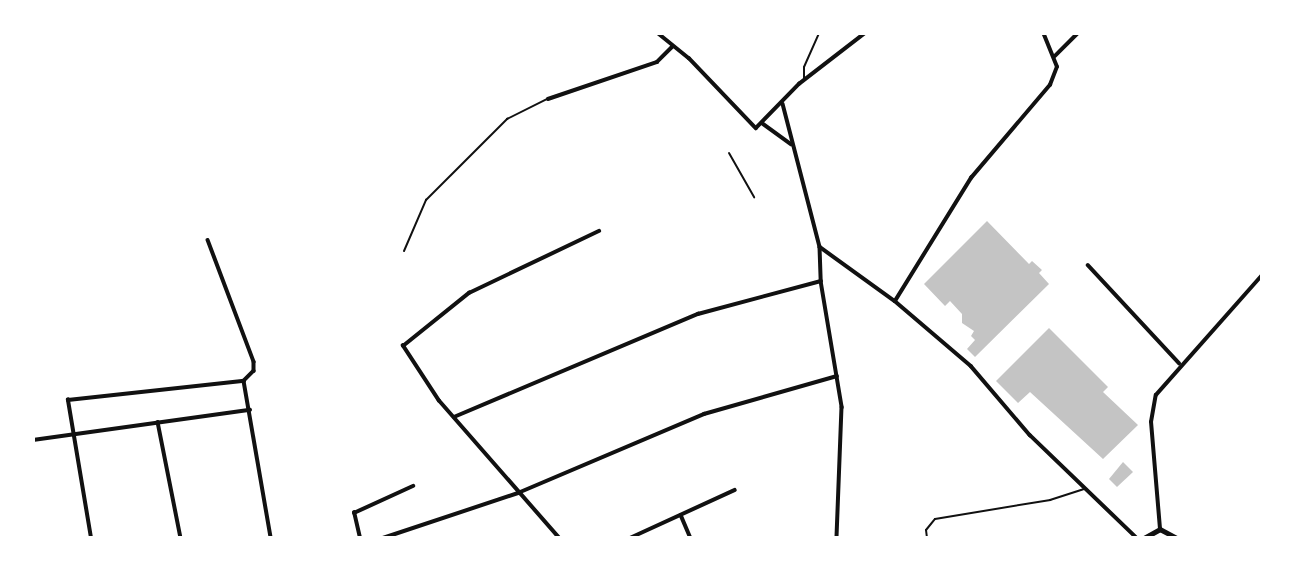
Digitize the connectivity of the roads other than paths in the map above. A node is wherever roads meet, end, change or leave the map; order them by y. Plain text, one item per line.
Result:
1 (658, 33) edge
2 (819, 33) edge
3 (865, 33) edge
4 (1042, 33) edge
5 (1078, 33) edge
6 (672, 47) junction
7 (1055, 56) junction
8 (804, 80) junction
9 (548, 99) joint
10 (783, 104) junction
11 (762, 123) junction
12 (793, 145) junction
13 (599, 231) dead end
14 (208, 240) dead end
15 (820, 247) junction
16 (404, 251) dead end
17 (1088, 265) dead end
18 (1262, 275) edge
19 (821, 281) junction
20 (895, 301) junction
21 (1180, 363) junction
22 (837, 376) junction
23 (244, 381) junction
24 (250, 410) junction
25 (454, 417) junction
26 (159, 422) junction
27 (71, 435) junction
28 (33, 440) edge
29 (413, 486) dead end
30 (1084, 489) junction
31 (735, 490) dead end
32 (518, 493) junction
33 (681, 514) junction
34 (1160, 529) junction
35 (407, 531) junction
36 (91, 538) edge
37 (181, 538) edge
38 (271, 538) edge
39 (360, 538) edge
40 (383, 538) edge
41 (410, 538) edge
42 (559, 538) edge
43 (630, 538) edge
44 (691, 538) edge
45 (838, 538) edge
46 (927, 538) edge
47 (1137, 538) edge
48 (1144, 538) edge
49 (1177, 538) edge

1 - 6 street
2 - 8 lane
3 - 8 street
4 - 7 street
5 - 7 street
6 - 9 street
6 - 11 street
7 - 20 street
8 - 10 street
9 - 16 lane
10 - 11 street
10 - 12 street
11 - 12 street
12 - 15 street
13 - 25 street
14 - 23 street
15 - 19 street
15 - 20 street
17 - 21 street
18 - 21 street
19 - 22 street
19 - 25 street
20 - 30 street
21 - 34 street
22 - 32 street
22 - 45 street
23 - 24 street
23 - 27 street
24 - 26 street
24 - 38 street
25 - 32 street
26 - 27 street
26 - 37 street
27 - 28 street
27 - 36 street
29 - 39 street
30 - 46 lane
30 - 47 street
31 - 33 street
32 - 35 street
32 - 42 street
33 - 43 street
33 - 44 street
34 - 48 street
34 - 49 street
35 - 40 street
35 - 41 street

